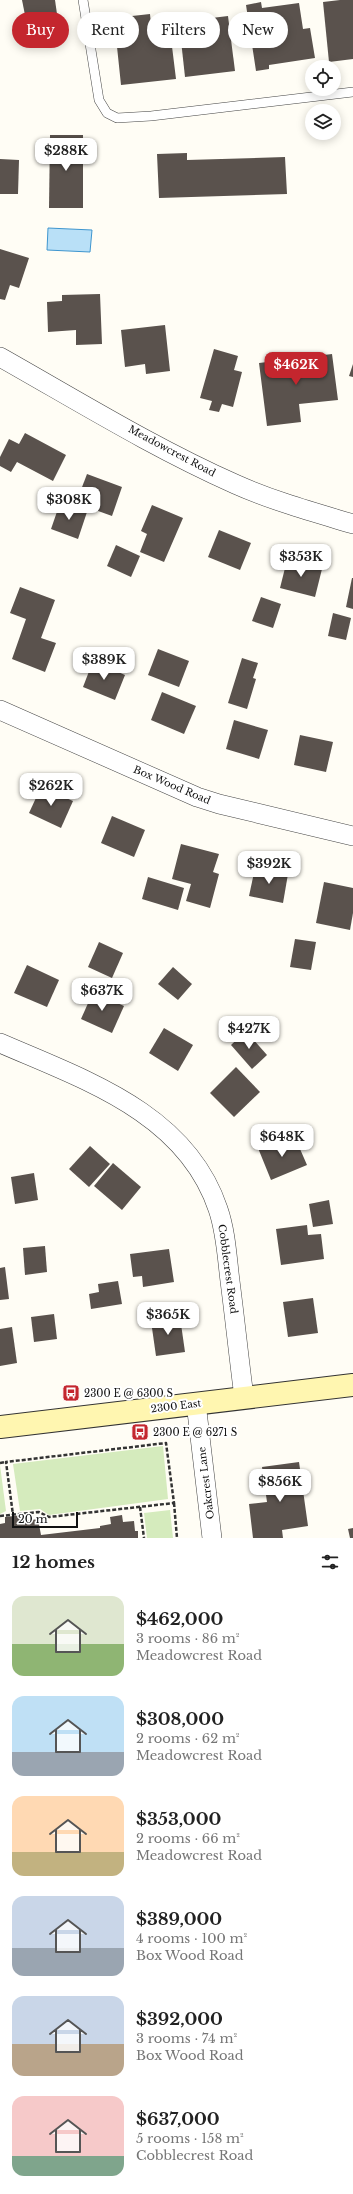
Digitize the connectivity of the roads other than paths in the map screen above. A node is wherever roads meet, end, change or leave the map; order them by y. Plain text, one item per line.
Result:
1 (83, 0) edge
2 (353, 92) edge
3 (0, 357) edge
4 (353, 524) edge
5 (0, 710) edge
6 (353, 836) edge
7 (0, 1043) edge
8 (353, 1384) edge
9 (244, 1398) junction
10 (196, 1403) junction
11 (0, 1427) edge
12 (212, 1538) edge

1 - 2 lane
3 - 4 street, Meadowcrest Road
5 - 6 street, Box Wood Road
7 - 9 street, Cobblecrest Road
8 - 9 street, 2300 East
9 - 10 street, 2300 East
10 - 11 street, 2300 East
10 - 12 street, Oakcrest Lane

